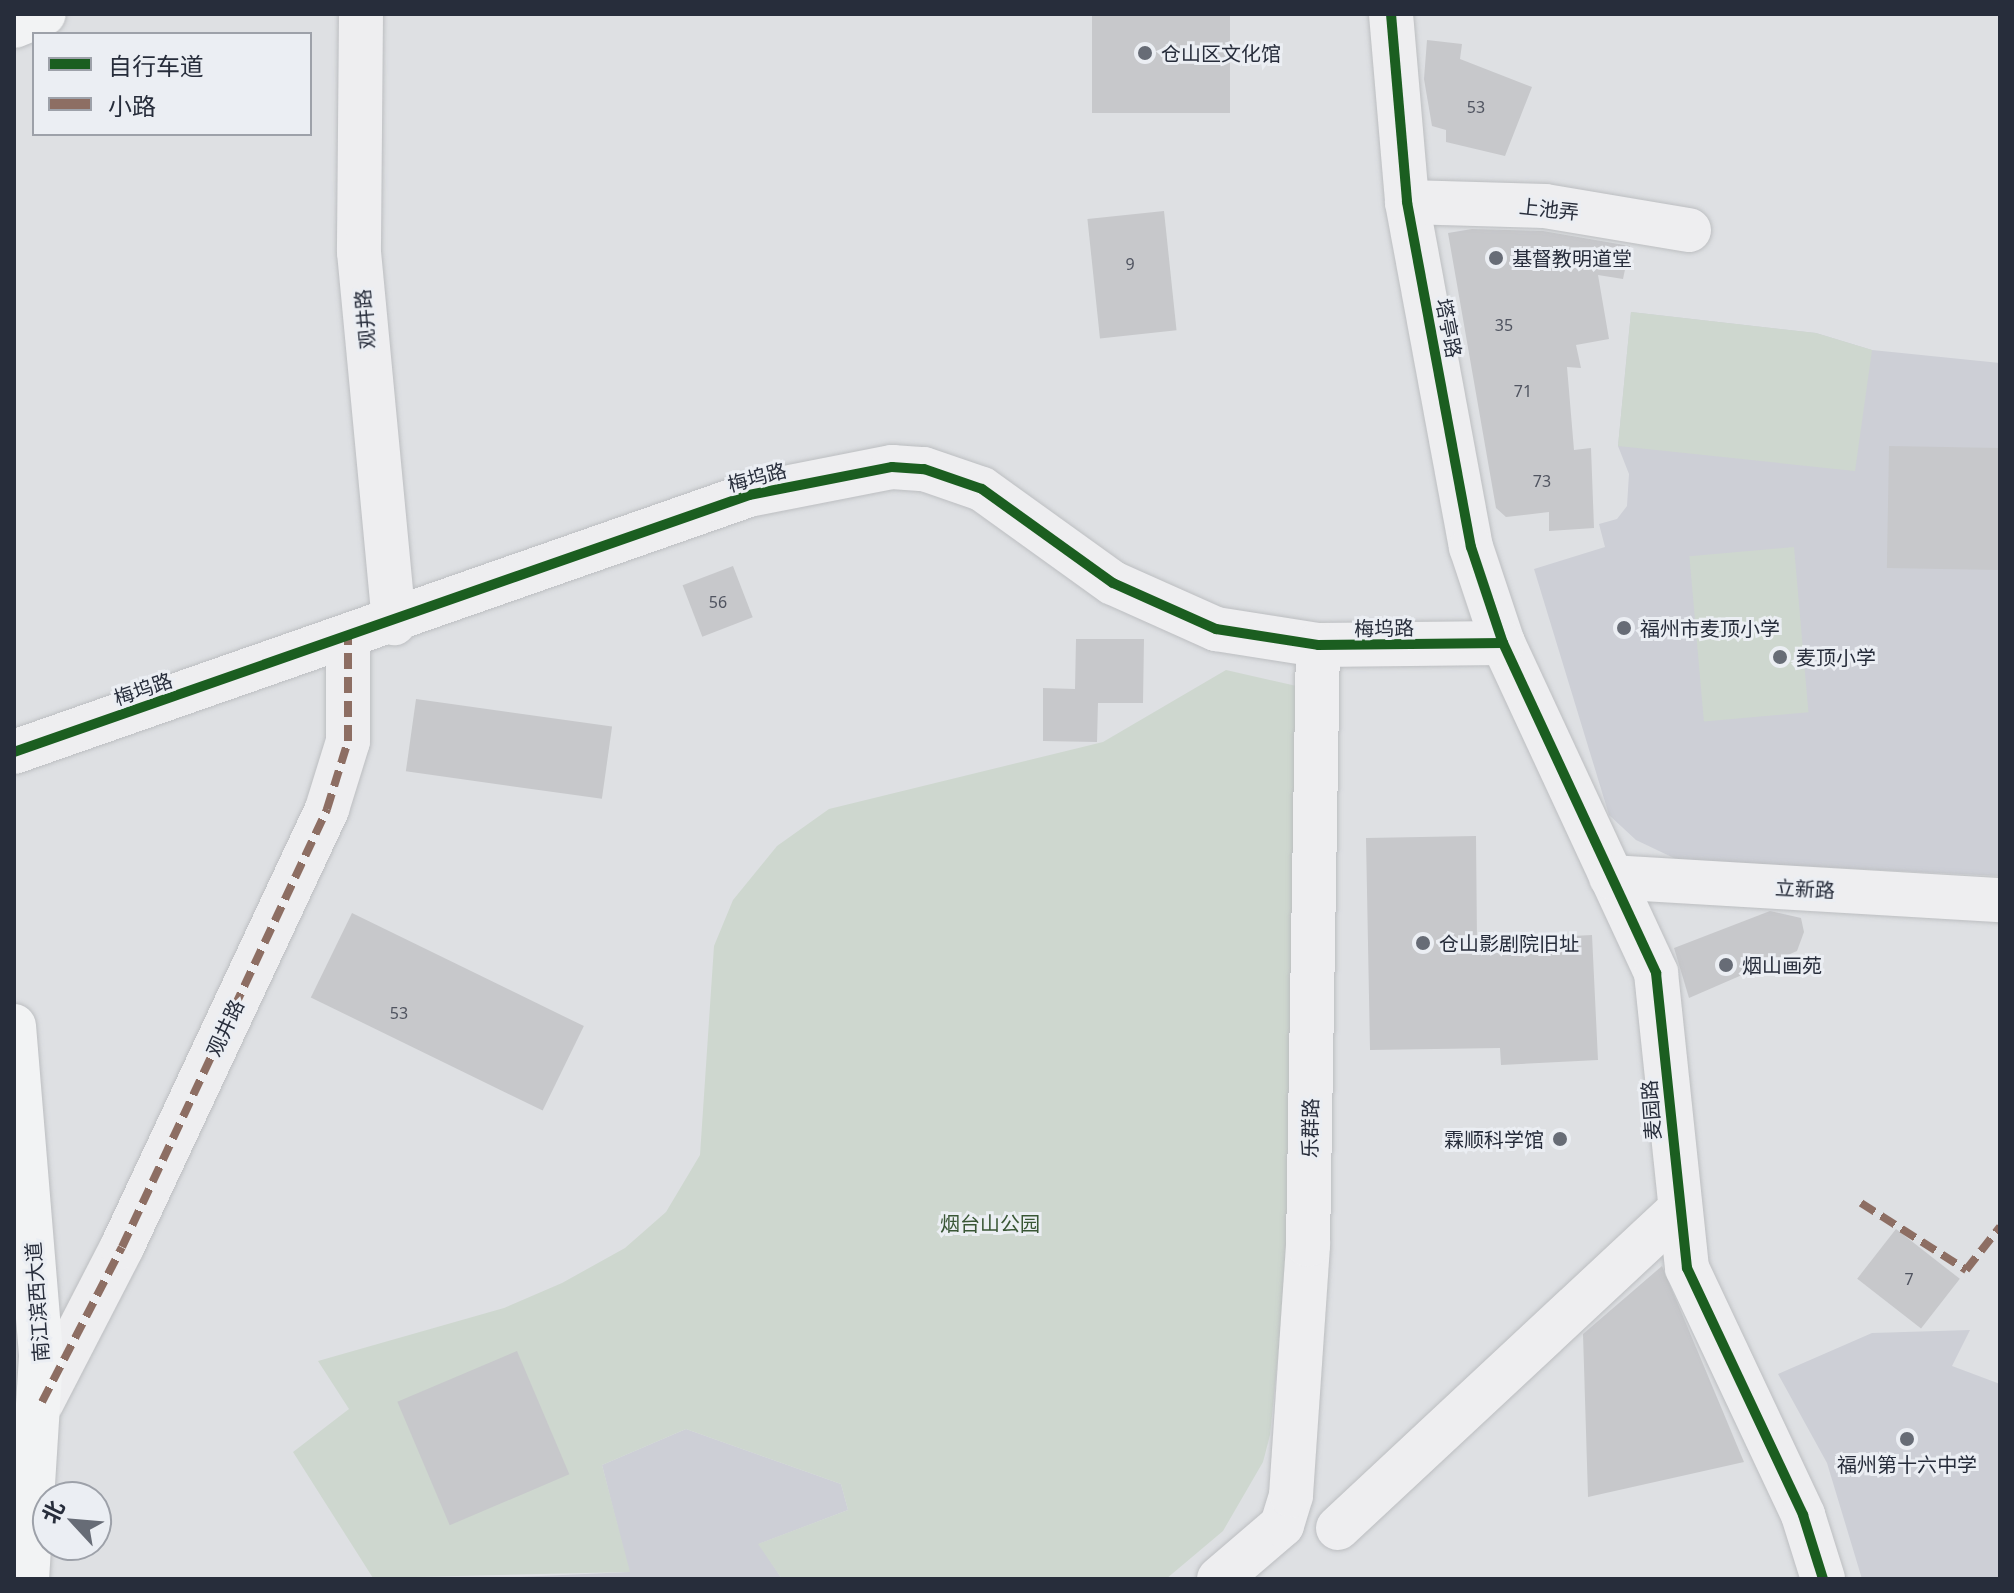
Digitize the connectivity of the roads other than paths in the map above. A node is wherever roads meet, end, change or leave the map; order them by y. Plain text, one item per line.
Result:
1 (44, 14) edge
2 (361, 14) edge
3 (1391, 14) edge
4 (14, 26) edge
5 (1407, 202) junction
6 (1689, 230) dead end
7 (394, 623) junction
8 (348, 639) junction
9 (1503, 643) junction
10 (1318, 645) junction
11 (14, 752) edge
12 (1611, 877) junction
13 (2000, 900) edge
14 (14, 1026) edge
15 (1677, 1212) junction
16 (42, 1402) junction
17 (1338, 1528) dead end
18 (27, 1579) edge
19 (1219, 1579) edge
20 (1823, 1579) edge

1 - 4 main road
2 - 7 street, 观井路
3 - 5 street, 塔亭路
5 - 6 street, 上池弄
5 - 9 street, 塔亭路
7 - 8 street, 梅坞路
7 - 10 street, 梅坞路
8 - 11 street, 梅坞路
8 - 16 street, 观井路
9 - 10 street, 梅坞路
9 - 12 street, 麦园路
10 - 19 street, 乐群路
12 - 13 street, 立新路
12 - 15 street, 麦园路
14 - 16 main road, 南江滨西大道
15 - 17 street
15 - 20 street, 麦园路
16 - 18 main road, 南江滨西大道

